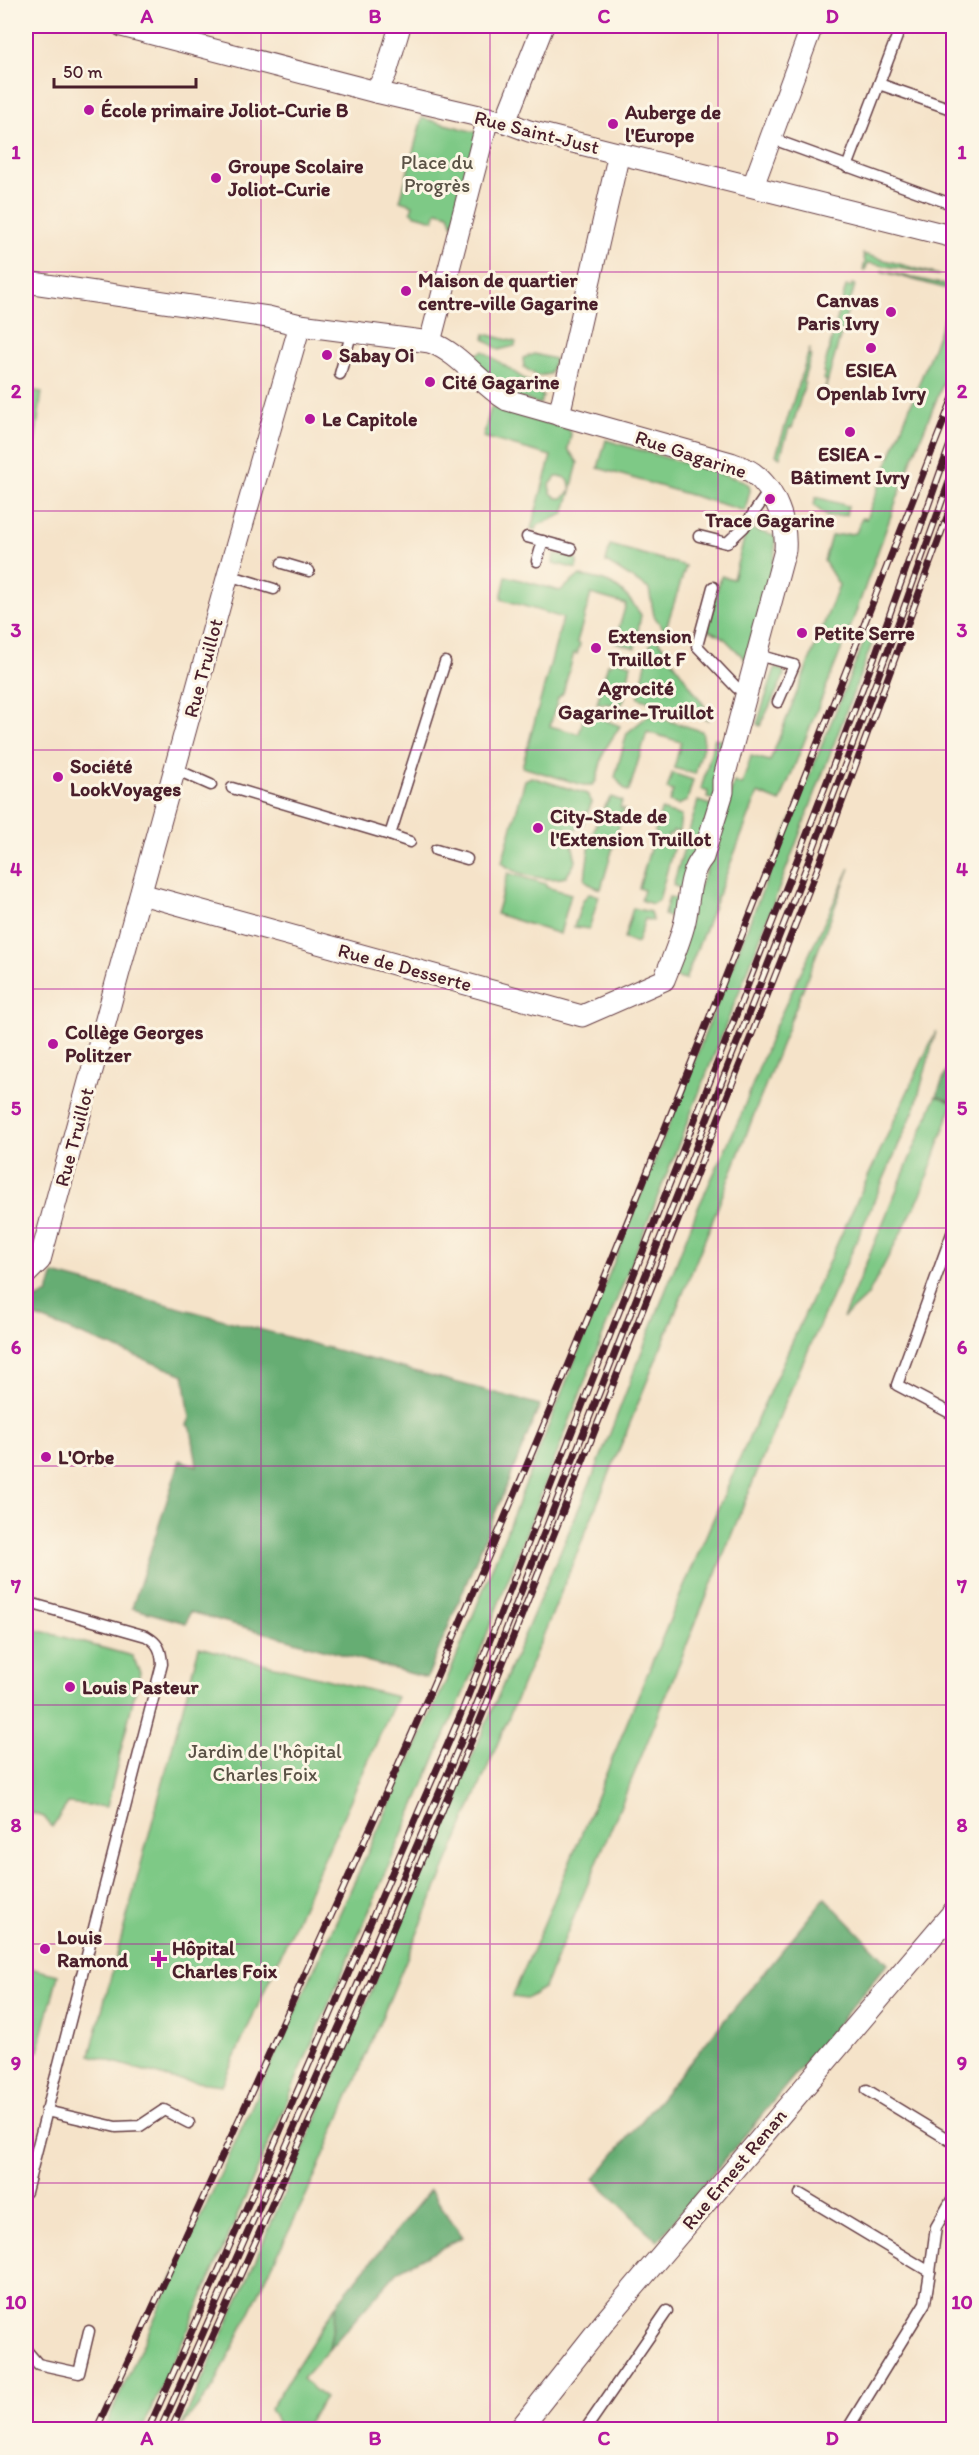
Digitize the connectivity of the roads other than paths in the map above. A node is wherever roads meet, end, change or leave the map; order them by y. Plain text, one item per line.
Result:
1 (122, 26) edge
2 (400, 26) edge
3 (543, 26) edge
4 (812, 26) edge
5 (901, 26) edge
6 (879, 84) junction
7 (376, 92) junction
8 (954, 110) edge
9 (496, 120) junction
10 (770, 138) junction
11 (619, 153) junction
12 (847, 167) junction
13 (753, 186) junction
14 (954, 205) edge
15 (954, 237) edge
16 (26, 282) edge
17 (300, 325) junction
18 (352, 331) junction
19 (430, 342) junction
20 (340, 374) dead end
21 (560, 415) junction
22 (769, 491) junction
23 (699, 536) dead end
24 (527, 537) dead end
25 (543, 541) junction
26 (571, 549) dead end
27 (537, 561) dead end
28 (282, 563) dead end
29 (309, 571) dead end
30 (228, 575) junction
31 (713, 587) dead end
32 (274, 589) dead end
33 (758, 655) junction
34 (445, 662) dead end
35 (748, 691) junction
36 (778, 702) dead end
37 (175, 769) junction
38 (211, 785) dead end
39 (232, 788) dead end
40 (390, 835) junction
41 (410, 842) dead end
42 (436, 850) dead end
43 (467, 859) dead end
44 (141, 894) junction
45 (664, 980) joint
46 (954, 1228) edge
47 (26, 1274) edge
48 (954, 1415) edge
49 (26, 1602) edge
50 (954, 1911) edge
51 (867, 2090) dead end
52 (46, 2111) junction
53 (189, 2123) dead end
54 (954, 2143) edge
55 (26, 2192) edge
56 (800, 2194) dead end
57 (954, 2196) edge
58 (930, 2272) junction
59 (667, 2311) dead end
60 (89, 2331) dead end
61 (26, 2350) edge
62 (519, 2430) edge
63 (585, 2430) edge
64 (847, 2430) edge

1 - 7 street, Rue Saint-Just
2 - 7 street
3 - 9 street
4 - 10 street
5 - 6 lane
6 - 8 lane
6 - 12 lane
7 - 9 street, Rue Saint-Just
9 - 11 street, Rue Saint-Just
9 - 19 street
10 - 12 lane
10 - 13 street
11 - 13 street, Rue Saint-Just
11 - 21 street
12 - 14 lane
13 - 15 street, Rue Saint-Just
16 - 17 street
17 - 18 street, Rue Gagarine
17 - 30 street, Rue Truillot
18 - 19 street, Rue Gagarine
18 - 20 lane
19 - 21 street, Rue Gagarine
21 - 22 street, Rue Gagarine
22 - 23 lane
22 - 33 street, Rue Gagarine
24 - 25 lane
25 - 26 lane
25 - 27 lane
28 - 29 lane
30 - 32 lane
30 - 37 street, Rue Truillot
31 - 35 lane
33 - 35 street, Rue Gagarine
33 - 36 lane
34 - 40 lane
35 - 45 street, Rue Gagarine
37 - 38 lane
37 - 44 street, Rue Truillot
39 - 40 lane
40 - 41 lane
42 - 43 lane
44 - 45 street, Rue de Desserte
44 - 47 street, Rue Truillot
46 - 48 lane
49 - 52 lane
50 - 62 street, Rue Ernest Renan
51 - 54 lane
52 - 53 lane
52 - 55 lane
56 - 58 lane
57 - 58 lane
58 - 64 lane
59 - 63 lane
60 - 61 lane

